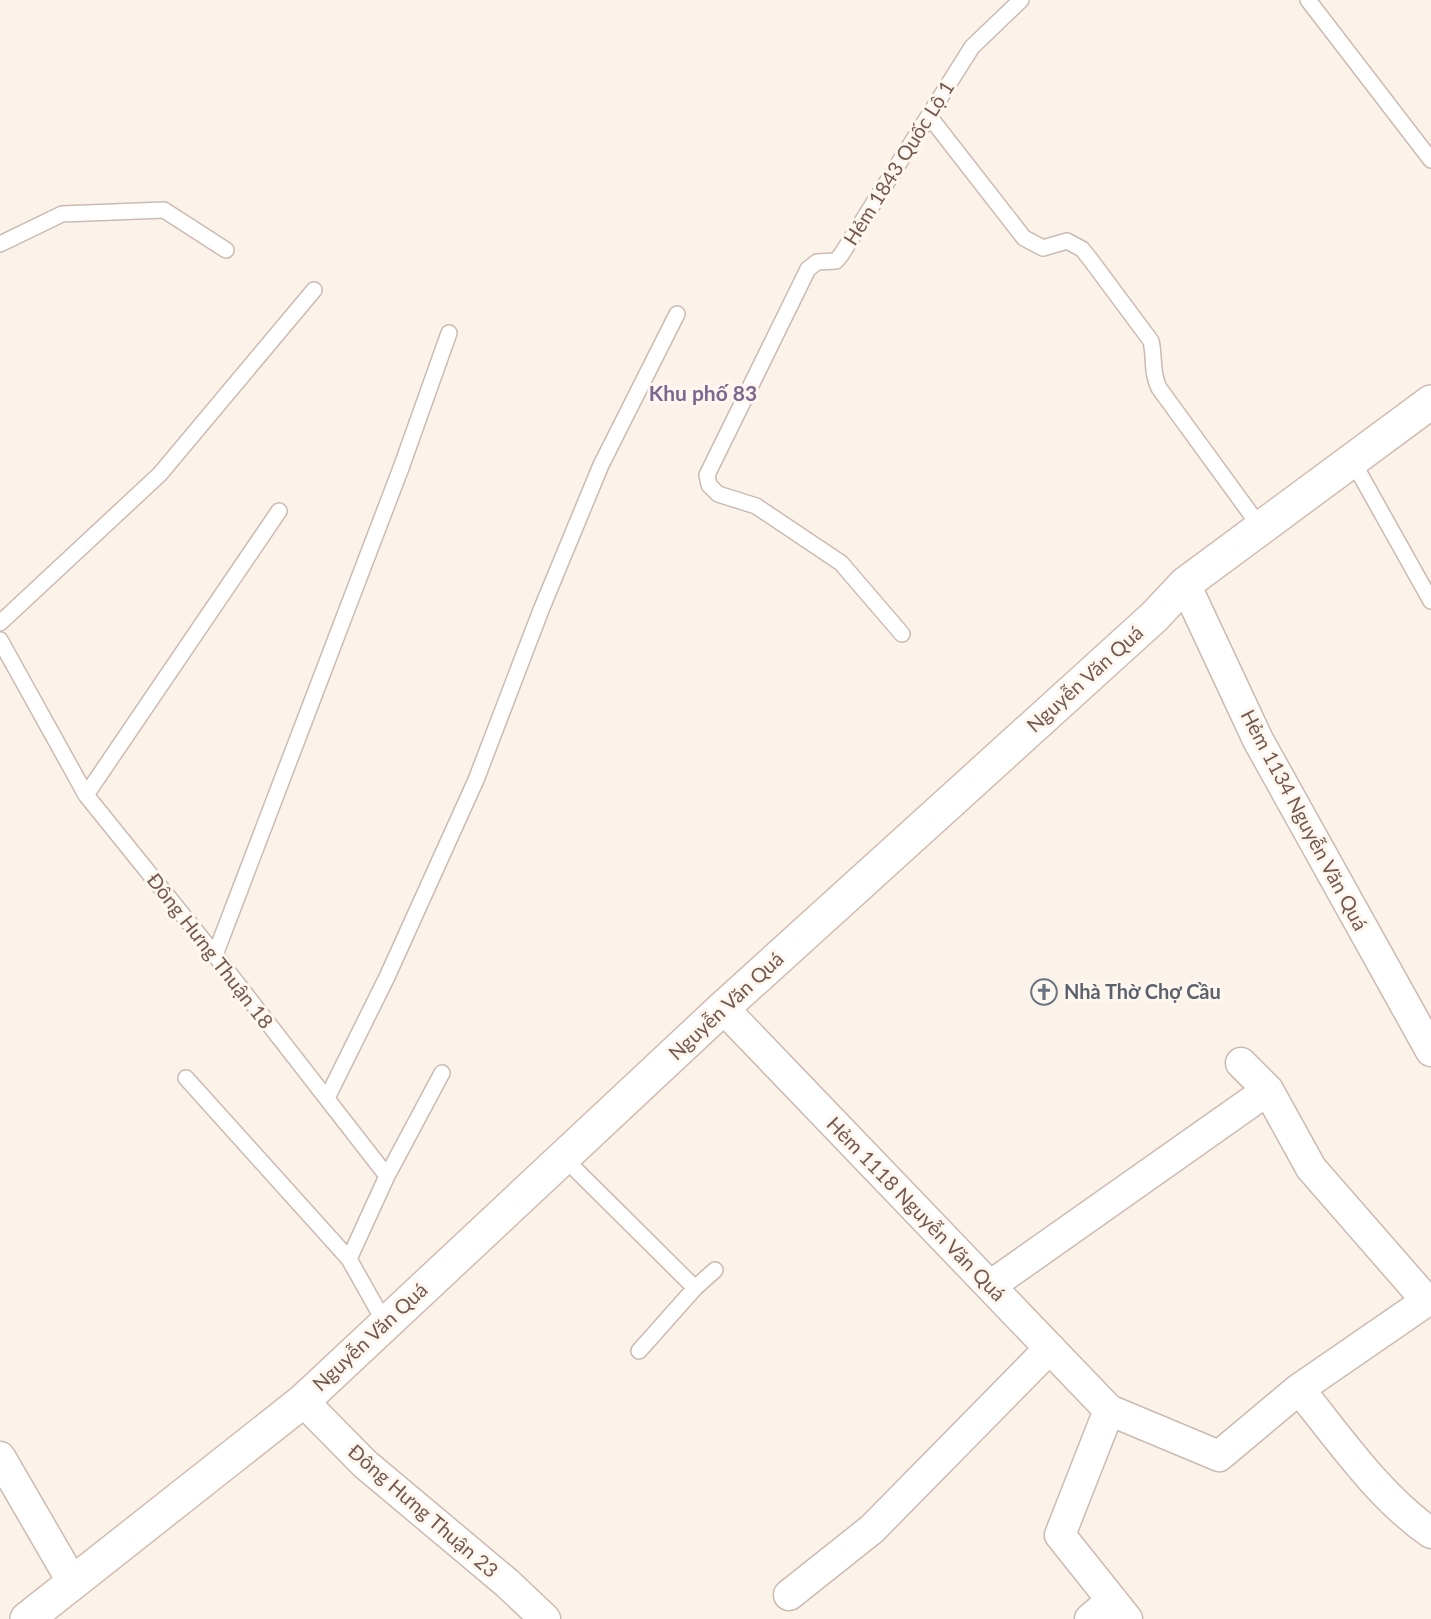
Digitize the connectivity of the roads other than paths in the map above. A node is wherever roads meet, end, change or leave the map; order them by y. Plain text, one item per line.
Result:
1 (1021, 0) edge
2 (1308, 0) edge
3 (929, 116) junction
4 (1431, 160) edge
5 (0, 244) edge
6 (226, 250) dead end
7 (314, 290) dead end
8 (677, 314) dead end
9 (449, 333) dead end
10 (1431, 402) edge
11 (1352, 460) junction
12 (279, 511) dead end
13 (1261, 528) junction
14 (1185, 584) junction
15 (1431, 601) edge
16 (0, 623) edge
17 (902, 634) dead end
18 (0, 640) edge
19 (86, 795) junction
20 (215, 955) junction
21 (723, 1008) junction
22 (1431, 1051) edge
23 (1240, 1063) dead end
24 (442, 1073) dead end
25 (186, 1078) dead end
26 (1268, 1090) junction
27 (327, 1098) junction
28 (563, 1157) junction
29 (387, 1176) junction
30 (349, 1259) junction
31 (715, 1270) dead end
32 (990, 1286) junction
33 (695, 1288) junction
34 (1429, 1300) edge
35 (385, 1323) junction
36 (1050, 1348) junction
37 (639, 1351) dead end
38 (1299, 1389) junction
39 (303, 1401) junction
40 (1109, 1410) junction
41 (0, 1456) edge
42 (1431, 1533) edge
43 (73, 1583) junction
44 (789, 1595) dead end
45 (1120, 1609) edge
46 (27, 1619) edge
47 (545, 1619) edge
48 (1090, 1619) edge

1 - 3 lane, Hẻm 1843 Quốc Lộ 1
2 - 4 lane
3 - 13 lane
3 - 17 lane, Hẻm 1843 Quốc Lộ 1
5 - 6 lane
7 - 16 lane
8 - 27 lane
9 - 20 lane
10 - 11 main road, Nguyễn Văn Quá
11 - 13 main road, Nguyễn Văn Quá
11 - 15 lane
12 - 19 lane
13 - 14 main road, Nguyễn Văn Quá
14 - 21 main road, Nguyễn Văn Quá
14 - 22 street, Hẻm 1134 Nguyễn Văn Quá
18 - 19 lane, Đông Hưng Thuận 18
19 - 20 lane, Đông Hưng Thuận 18
20 - 27 lane, Đông Hưng Thuận 18
21 - 28 main road, Nguyễn Văn Quá
21 - 32 street, Hẻm 1118 Nguyễn Văn Quá
23 - 26 street
24 - 29 lane
25 - 30 lane
26 - 32 street
26 - 34 street
27 - 29 lane, Đông Hưng Thuận 18
28 - 33 lane
28 - 35 main road, Nguyễn Văn Quá
29 - 30 lane
30 - 35 lane
31 - 33 lane
32 - 36 street, Hẻm 1118 Nguyễn Văn Quá
33 - 37 lane
34 - 38 street
35 - 39 main road, Nguyễn Văn Quá
36 - 40 street, Hẻm 1118 Nguyễn Văn Quá
36 - 44 street
38 - 40 street
38 - 42 street
39 - 43 main road, Nguyễn Văn Quá
39 - 47 street, Đông Hưng Thuận 23
40 - 45 street
41 - 43 street
43 - 46 main road, Nguyễn Văn Quá
45 - 48 street

